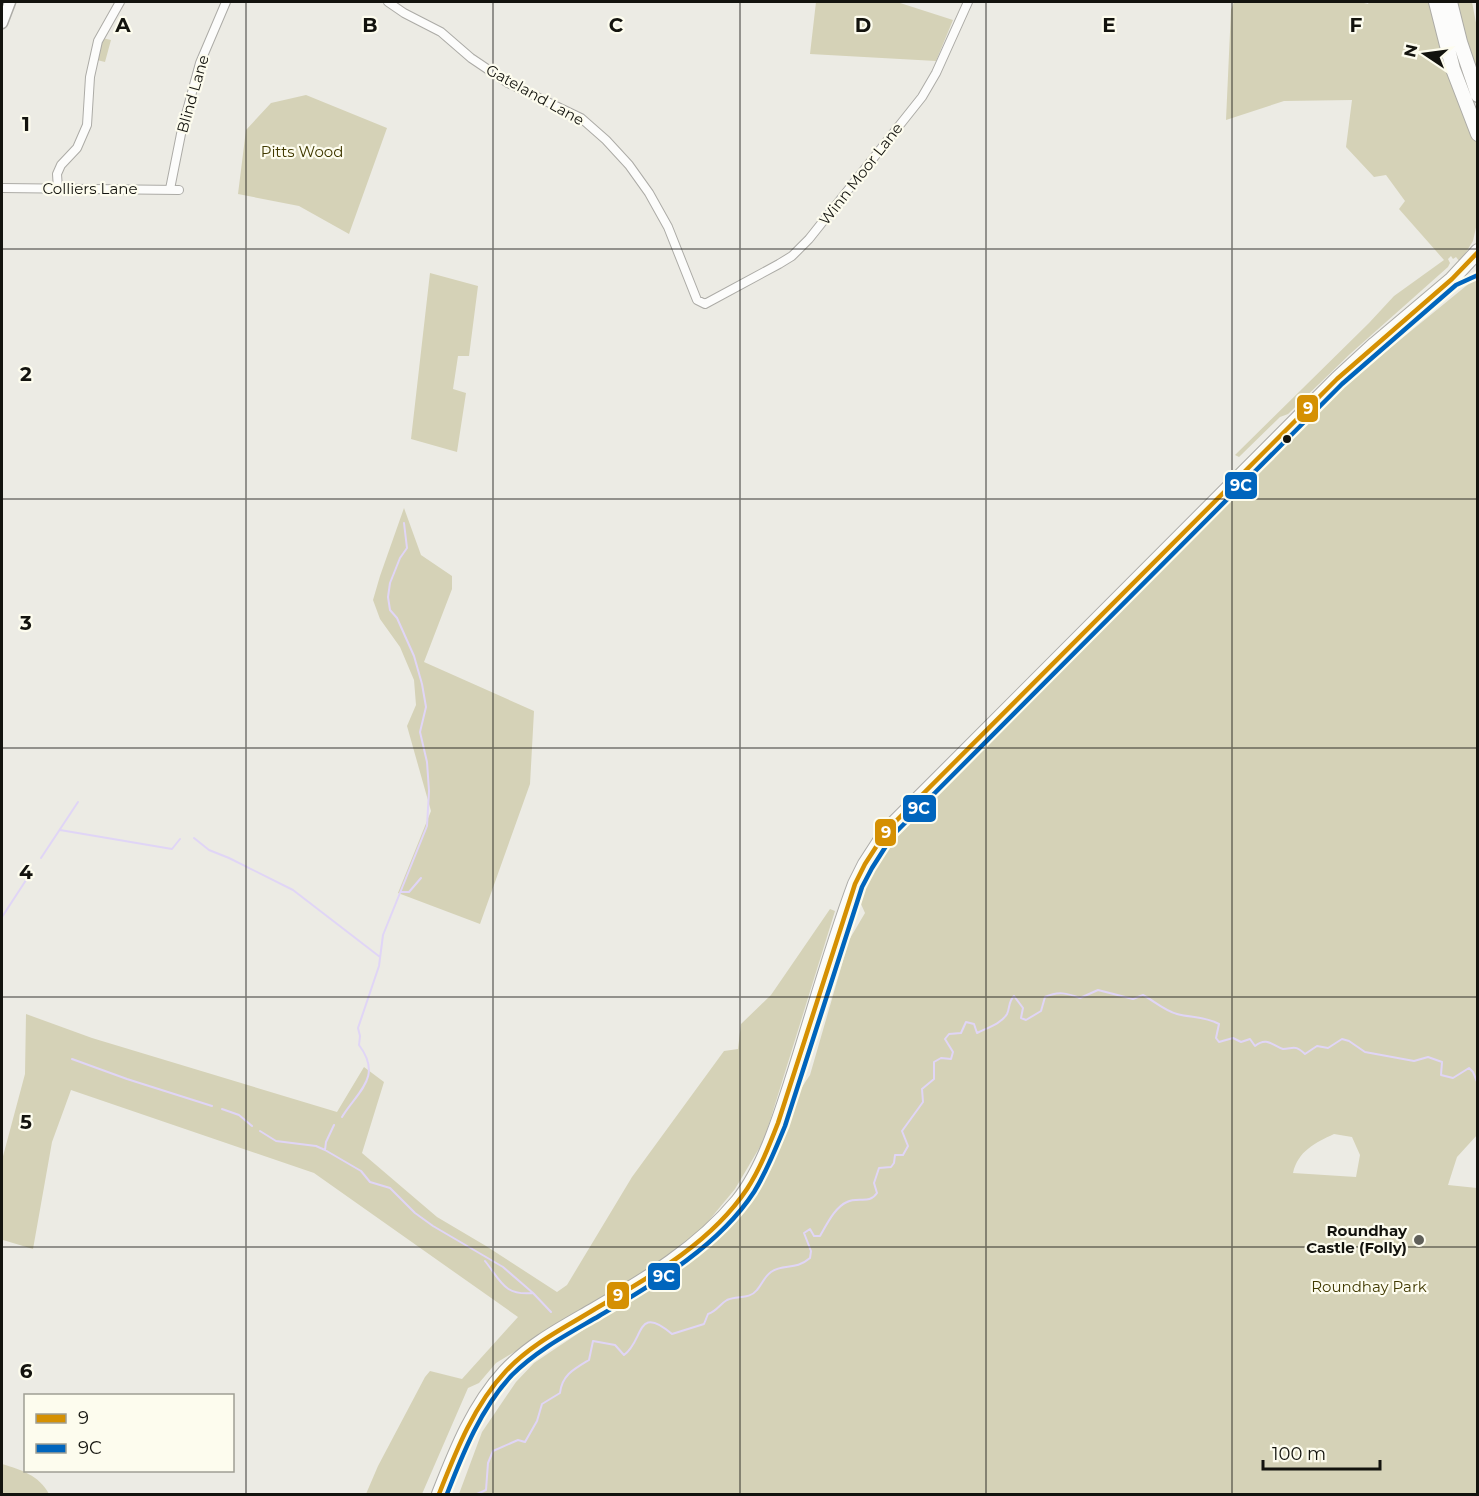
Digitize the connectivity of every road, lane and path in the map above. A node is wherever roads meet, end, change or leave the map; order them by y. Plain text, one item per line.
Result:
1 (10, 2) edge
2 (120, 2) edge
3 (226, 2) edge
4 (388, 2) edge
5 (968, 2) edge
6 (1436, 2) edge
7 (1450, 2) edge
8 (2, 23) edge
9 (1478, 95) edge
10 (1478, 134) edge
11 (2, 188) edge
12 (58, 189) junction
13 (175, 190) joint
14 (1478, 251) edge
15 (1478, 267) edge
16 (1452, 279) junction
17 (708, 303) joint
18 (439, 1494) edge

1 - 8 street
2 - 12 street
3 - 13 street, Blind Lane
4 - 17 street, Gateland Lane
5 - 17 street, Winn Moor Lane
6 - 10 highway
7 - 9 highway
11 - 12 street, Colliers Lane
12 - 13 street, Colliers Lane
14 - 16 highway
15 - 16 highway
16 - 18 highway

